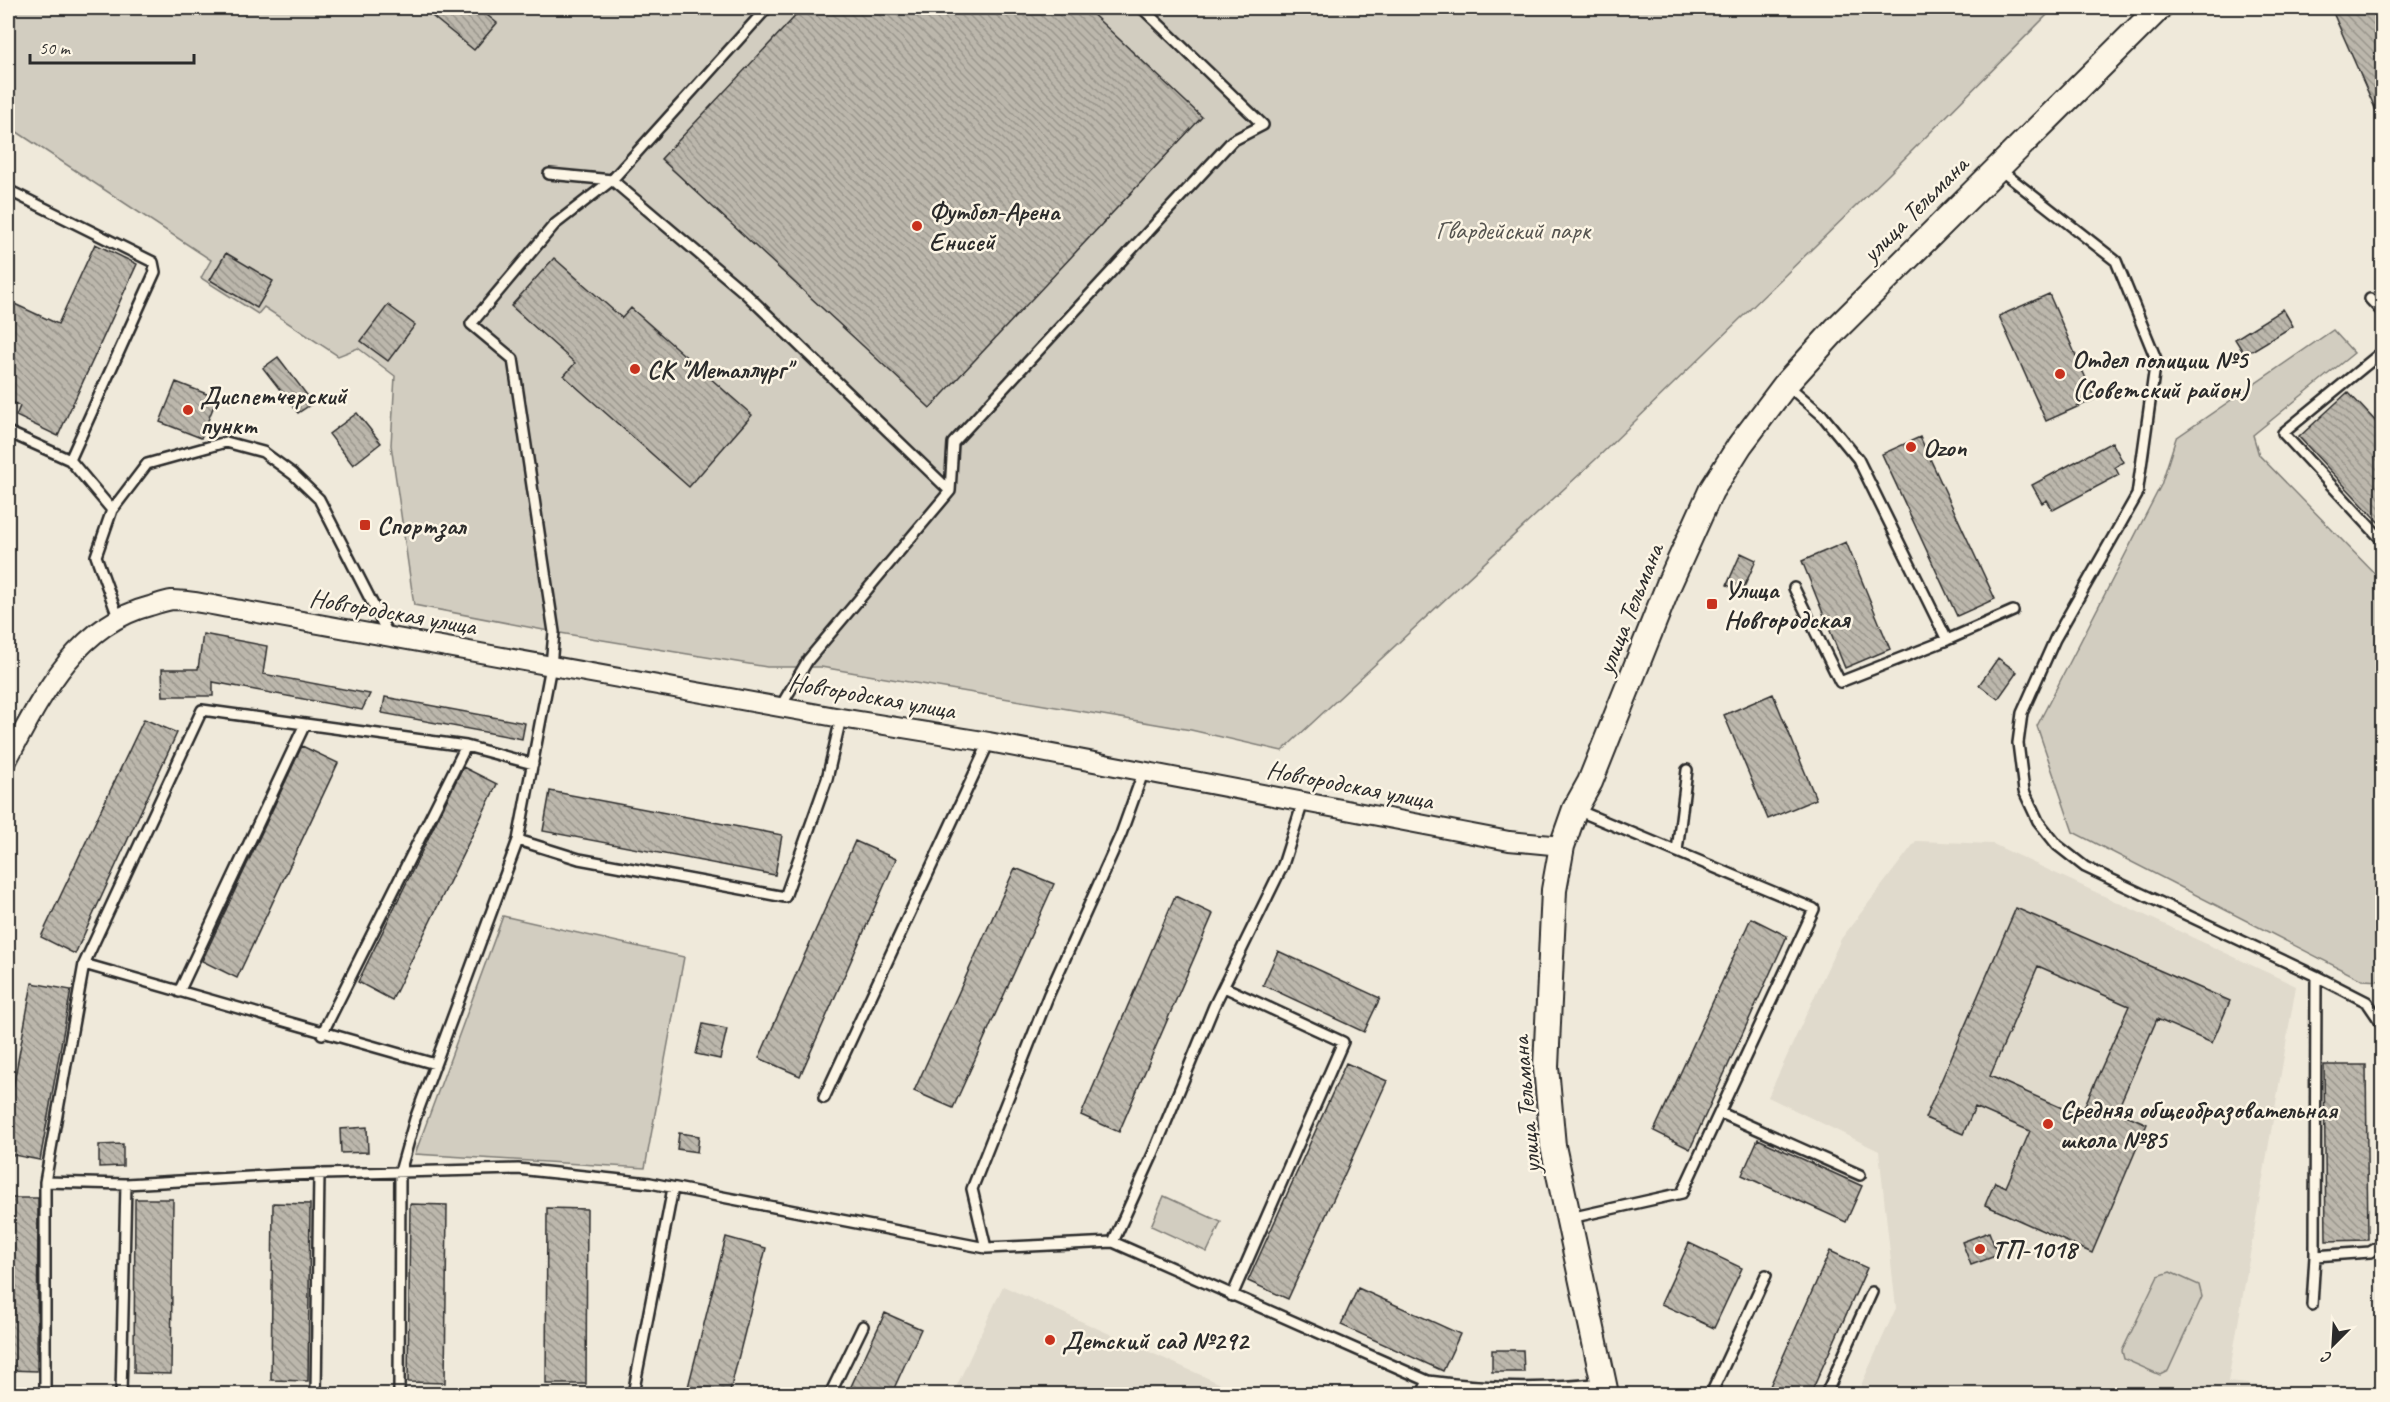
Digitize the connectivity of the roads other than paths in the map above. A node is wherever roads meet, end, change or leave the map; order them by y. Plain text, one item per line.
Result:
1 (767, 8) edge
2 (1142, 8) edge
3 (2159, 8) edge
4 (1996, 168) junction
5 (549, 174) dead end
6 (612, 180) junction
7 (8, 190) edge
8 (2370, 299) dead end
9 (2382, 312) edge
10 (2382, 352) edge
11 (1786, 384) junction
12 (8, 432) edge
13 (70, 460) junction
14 (950, 491) junction
15 (112, 510) junction
16 (2382, 540) edge
17 (1794, 588) dead end
18 (2013, 611) dead end
19 (118, 617) junction
20 (389, 636) junction
21 (1947, 640) junction
22 (550, 666) junction
23 (782, 706) junction
24 (841, 718) junction
25 (305, 724) junction
26 (989, 742) junction
27 (466, 746) junction
28 (8, 759) edge
29 (533, 764) junction
30 (1687, 770) dead end
31 (1143, 773) junction
32 (1304, 802) junction
33 (1575, 809) junction
34 (518, 840) junction
35 (1562, 846) junction
36 (1677, 851) junction
37 (84, 964) junction
38 (2316, 976) junction
39 (1224, 987) junction
40 (179, 992) junction
41 (2382, 1024) edge
42 (322, 1034) junction
43 (435, 1064) junction
44 (824, 1098) dead end
45 (1720, 1113) junction
46 (400, 1172) junction
47 (319, 1173) junction
48 (1860, 1175) dead end
49 (45, 1182) junction
50 (126, 1185) junction
51 (673, 1188) junction
52 (1568, 1219) junction
53 (1113, 1242) junction
54 (2382, 1245) edge
55 (986, 1248) junction
56 (2315, 1256) junction
57 (1766, 1275) dead end
58 (1872, 1292) dead end
59 (1232, 1296) junction
60 (2312, 1305) dead end
61 (863, 1326) dead end
62 (1428, 1381) junction
63 (1605, 1389) edge
64 (45, 1395) edge
65 (121, 1395) edge
66 (316, 1395) edge
67 (399, 1395) edge
68 (633, 1395) edge
69 (830, 1395) edge
70 (1422, 1395) edge
71 (1711, 1395) edge
72 (1826, 1395) edge

1 - 6 lane
2 - 14 lane
3 - 4 main road, улица Тельмана
4 - 11 main road, улица Тельмана
4 - 38 lane
5 - 6 lane
6 - 14 lane
6 - 22 lane
7 - 13 lane
8 - 9 lane
10 - 16 lane
11 - 21 lane
11 - 33 main road, улица Тельмана
12 - 13 lane
13 - 15 lane
14 - 23 lane
15 - 19 lane
15 - 20 lane
17 - 21 lane
18 - 21 lane
19 - 20 street, Новгородская улица
19 - 28 street
20 - 22 street, Новгородская улица
22 - 23 street, Новгородская улица
22 - 29 lane
23 - 24 street, Новгородская улица
24 - 26 street, Новгородская улица
24 - 34 lane
25 - 27 lane
25 - 37 lane
25 - 40 lane
26 - 31 street, Новгородская улица
26 - 44 lane
27 - 29 lane
27 - 42 lane
29 - 34 lane
30 - 36 lane
31 - 32 street, Новгородская улица
31 - 55 lane
32 - 35 street, Новгородская улица
32 - 39 lane
33 - 35 main road, улица Тельмана
33 - 36 lane
34 - 43 lane
35 - 52 main road, улица Тельмана
36 - 45 lane
37 - 40 lane
37 - 49 lane
38 - 41 lane
38 - 56 lane
39 - 53 lane
39 - 59 lane
40 - 42 lane
42 - 43 lane
43 - 46 lane
45 - 48 lane
45 - 52 lane
46 - 47 lane
46 - 51 lane
46 - 67 lane
47 - 50 lane
47 - 66 lane
49 - 50 lane
49 - 64 lane
50 - 65 lane
51 - 55 lane
51 - 68 lane
52 - 63 main road, улица Тельмана
53 - 55 lane
53 - 59 lane
54 - 56 lane
56 - 60 lane
57 - 71 lane
58 - 72 lane
59 - 62 lane
61 - 69 lane
62 - 63 lane
62 - 70 lane

